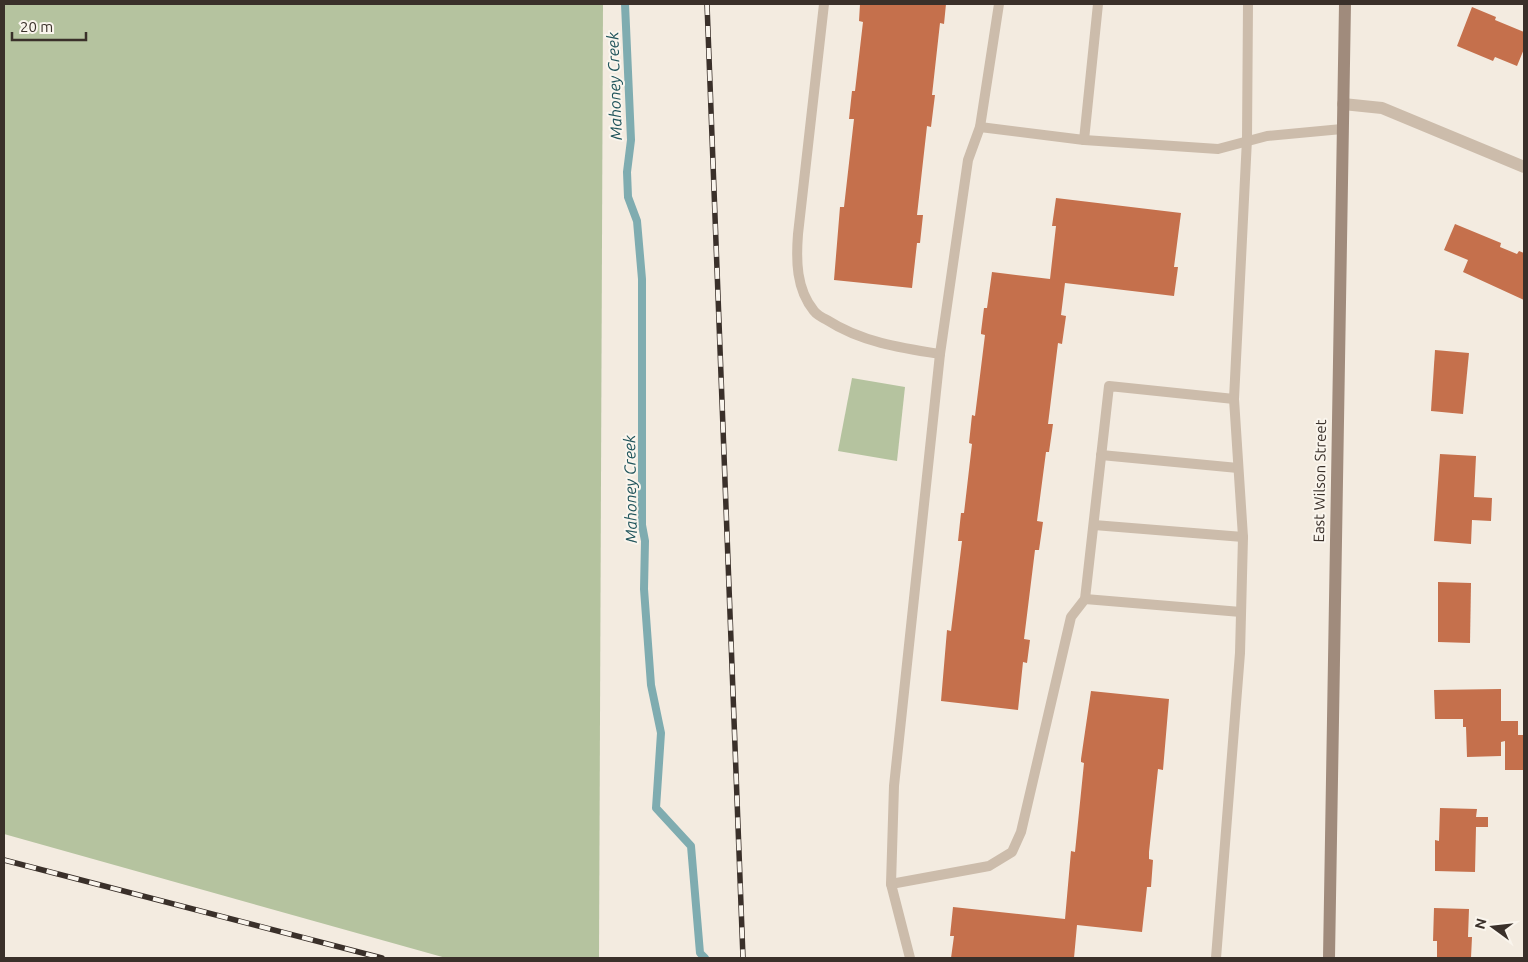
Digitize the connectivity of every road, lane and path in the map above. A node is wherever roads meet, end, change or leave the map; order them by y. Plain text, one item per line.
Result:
1 (824, 4) edge
2 (999, 4) edge
3 (1098, 4) edge
4 (1248, 4) edge
5 (1345, 4) edge
6 (1343, 104) junction
7 (980, 127) junction
8 (1342, 129) junction
9 (1247, 139) junction
10 (1084, 140) junction
11 (1524, 167) edge
12 (940, 354) junction
13 (1234, 399) junction
14 (1101, 454) junction
15 (1238, 468) junction
16 (1094, 525) junction
17 (1243, 537) junction
18 (1085, 599) junction
19 (1241, 612) junction
20 (892, 884) junction
21 (910, 958) edge
22 (1216, 958) edge
23 (1329, 958) edge

1 - 12 lane
2 - 7 lane
3 - 10 lane
4 - 9 lane
5 - 6 street, East Wilson Street
6 - 8 street, East Wilson Street
6 - 11 street
7 - 10 lane
7 - 12 lane
8 - 9 lane
8 - 23 street, East Wilson Street
9 - 10 lane
9 - 13 lane
12 - 20 lane
13 - 14 lane
13 - 15 lane
14 - 15 lane
14 - 16 lane
15 - 17 lane
16 - 17 lane
16 - 18 lane
17 - 19 lane
18 - 19 lane
18 - 20 lane
19 - 22 lane
20 - 21 lane

